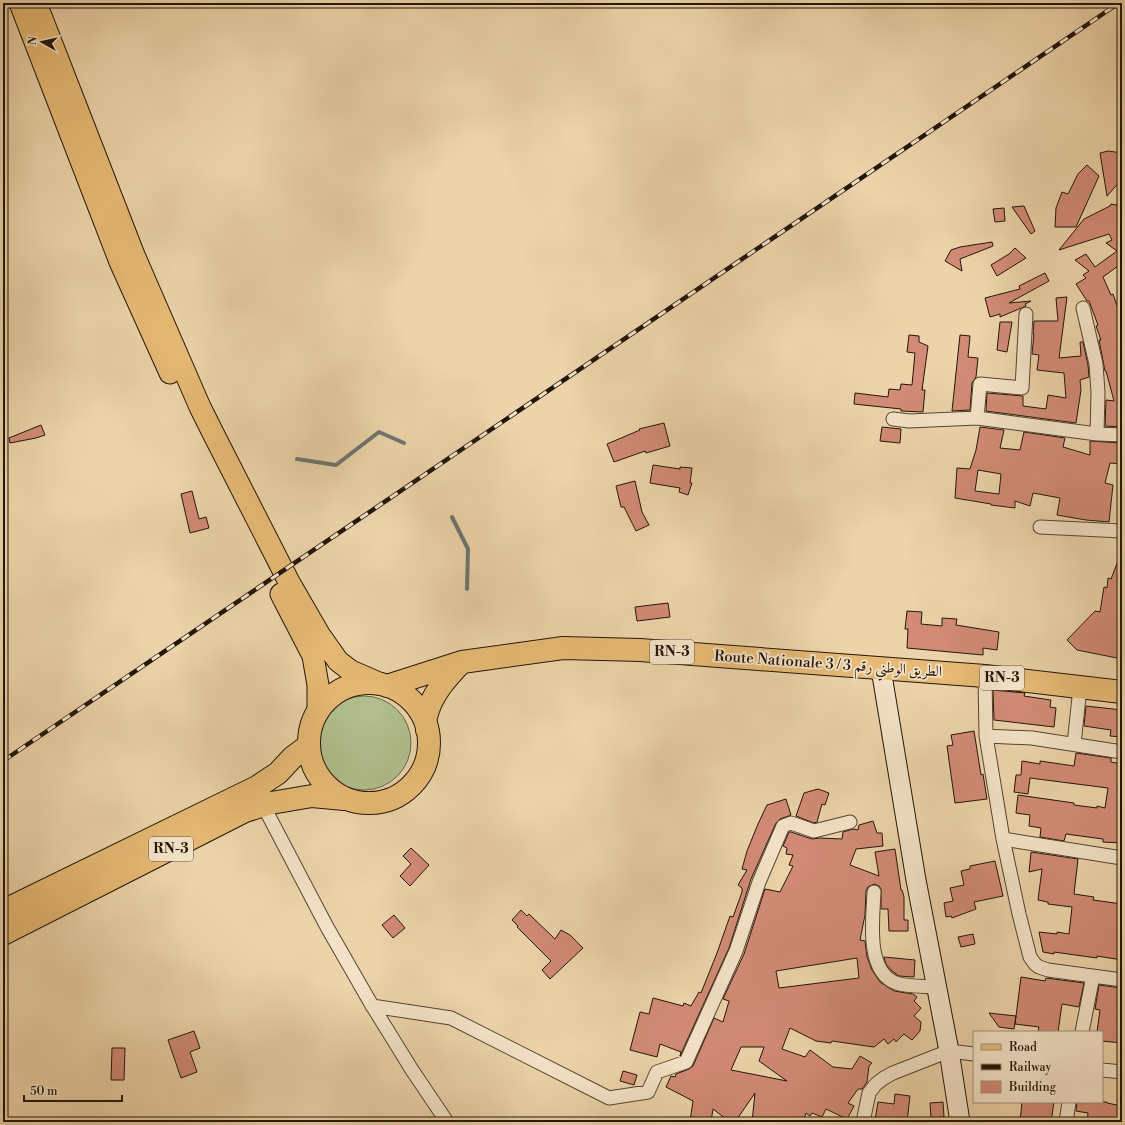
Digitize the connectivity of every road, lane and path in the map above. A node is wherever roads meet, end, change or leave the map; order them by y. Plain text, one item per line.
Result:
1 (20, 3) edge
2 (36, 3) edge
3 (1083, 308) dead end
4 (1026, 314) dead end
5 (978, 418) junction
6 (893, 419) dead end
7 (1097, 434) junction
8 (1122, 435) edge
9 (1040, 527) dead end
10 (1122, 530) edge
11 (462, 662) junction
12 (881, 669) junction
13 (985, 676) junction
14 (384, 685) junction
15 (1080, 688) junction
16 (1122, 692) edge
17 (318, 712) junction
18 (428, 731) junction
19 (986, 736) junction
20 (1074, 744) junction
21 (309, 745) junction
22 (1122, 752) edge
23 (348, 800) junction
24 (263, 805) junction
25 (850, 822) dead end
26 (1003, 839) junction
27 (1122, 858) edge
28 (874, 892) dead end
29 (3, 912) edge
30 (3, 934) edge
31 (1093, 976) junction
32 (1122, 980) edge
33 (936, 987) junction
34 (372, 1006) junction
35 (1082, 1031) edge
36 (948, 1051) junction
37 (973, 1054) edge
38 (1103, 1070) edge
39 (1122, 1072) edge
40 (1069, 1103) edge
41 (447, 1122) edge
42 (863, 1122) edge
43 (960, 1122) edge
44 (1066, 1122) edge

1 - 17 main road
2 - 14 main road
3 - 7 street
4 - 5 street
5 - 6 street
5 - 7 street
7 - 8 street
9 - 10 street
11 - 12 highway, Route Nationale 3 / الطريق الوطني رقم 3 / RN-3
11 - 14 highway, RN-3
11 - 18 highway
12 - 13 highway, Route Nationale 3 / الطريق الوطني رقم 3 / RN-3
12 - 33 main road
13 - 15 highway, Route Nationale 3 / الطريق الوطني رقم 3 / RN-3
13 - 19 street
14 - 17 highway
14 - 18 highway
15 - 16 highway, Route Nationale 3 / الطريق الوطني رقم 3 / RN-3
15 - 20 street
17 - 21 highway
18 - 23 highway
19 - 20 street
19 - 26 street
20 - 22 street
21 - 23 highway
21 - 29 highway, RN-3
23 - 24 highway, RN-3
24 - 30 highway, RN-3
24 - 34 street
25 - 34 street
26 - 27 street
26 - 31 street
28 - 33 street
31 - 32 street
31 - 35 street
33 - 36 main road
34 - 41 street
36 - 37 street
36 - 42 street
36 - 43 main road
38 - 39 street
40 - 44 street

